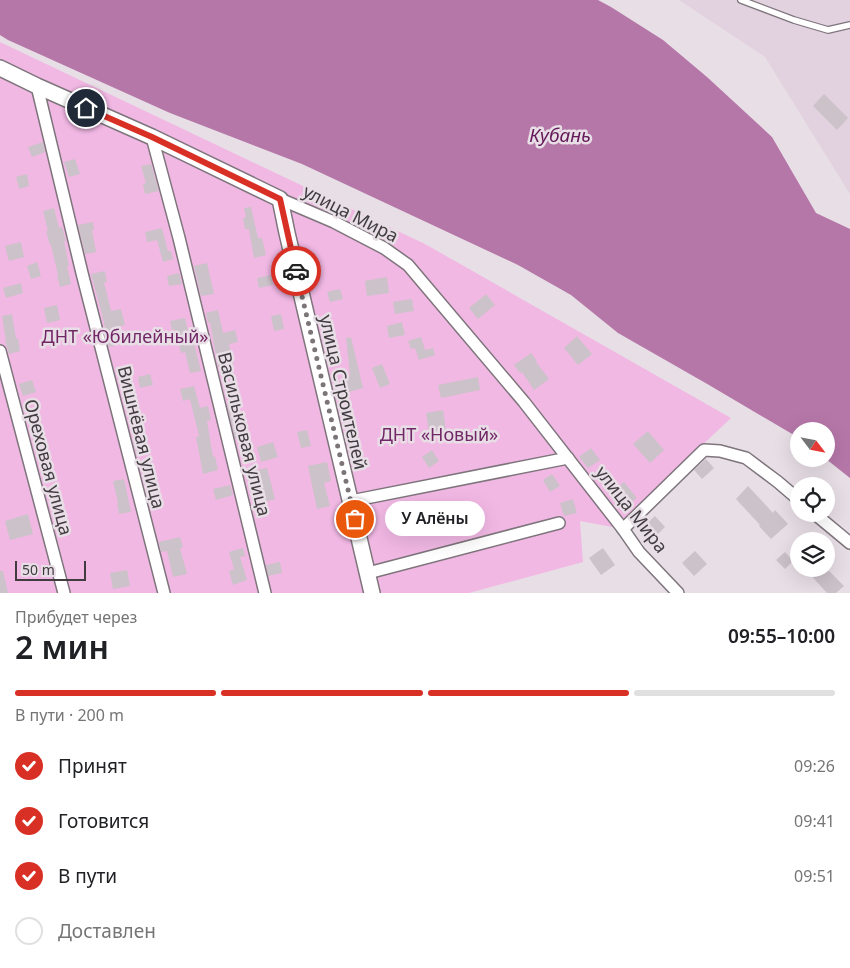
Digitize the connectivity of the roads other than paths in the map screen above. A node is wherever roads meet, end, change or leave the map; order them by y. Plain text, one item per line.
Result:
1 (741, 0) edge
2 (850, 25) edge
3 (0, 68) edge
4 (37, 86) junction
5 (152, 137) junction
6 (280, 199) junction
7 (0, 351) edge
8 (568, 458) junction
9 (790, 492) edge
10 (350, 501) junction
11 (824, 522) edge
12 (559, 523) dead end
13 (623, 529) junction
14 (850, 544) edge
15 (368, 573) junction
16 (64, 593) edge
17 (164, 593) edge
18 (265, 593) edge
19 (372, 593) edge
20 (678, 593) edge

1 - 2 lane
3 - 4 street, улица Мира
4 - 5 street, улица Мира
4 - 17 street, Вишнёвая улица
5 - 6 street, улица Мира
5 - 18 street, Васильковая улица
6 - 8 street, улица Мира
6 - 10 street, улица Строителей
7 - 16 street, Ореховая улица
8 - 10 street
8 - 13 street, улица Мира
9 - 13 street
10 - 15 street, улица Строителей
11 - 14 street
12 - 15 street
13 - 20 street, улица Мира
15 - 19 street, улица Строителей

